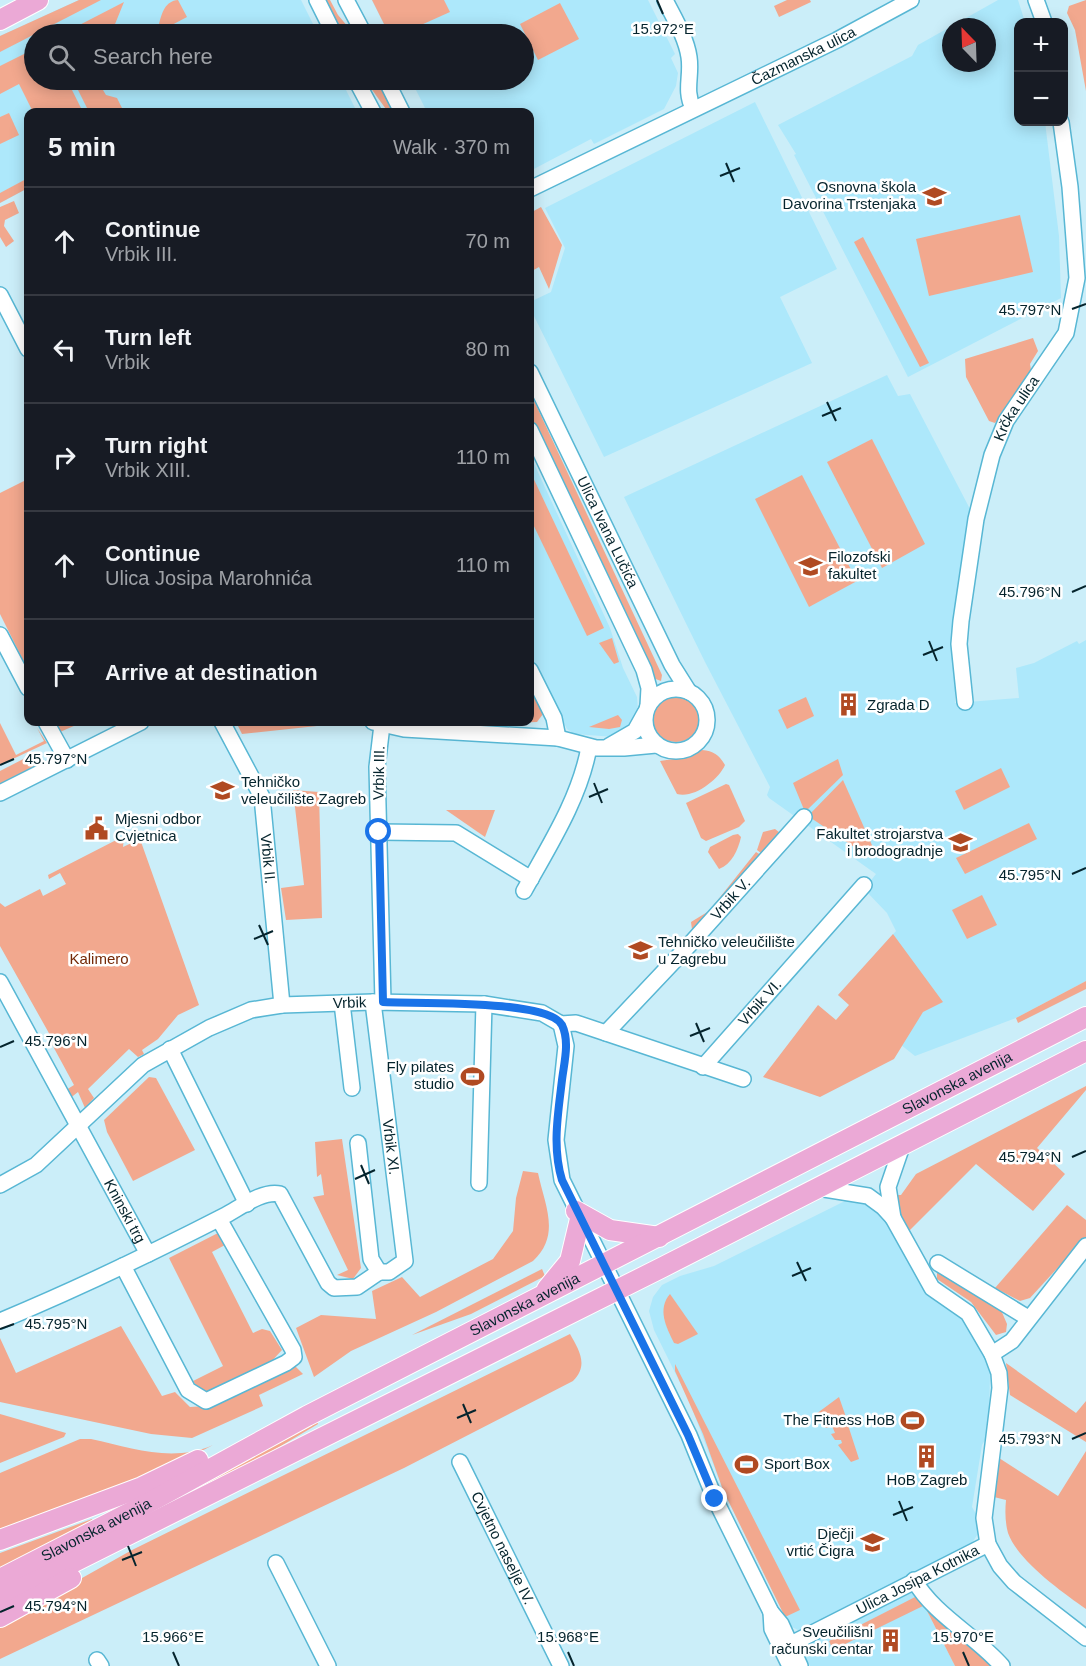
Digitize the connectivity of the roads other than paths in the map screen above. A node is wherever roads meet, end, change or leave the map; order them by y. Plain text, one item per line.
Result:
1 (38, 0) edge
2 (317, 0) edge
3 (346, 0) edge
4 (665, 0) edge
5 (911, 0) edge
6 (1036, 0) edge
7 (1043, 18) edge
8 (0, 20) edge
9 (329, 24) edge
10 (358, 24) edge
11 (361, 90) edge
12 (391, 90) edge
13 (371, 108) edge
14 (400, 108) edge
15 (693, 108) junction
16 (1062, 126) edge
17 (534, 187) edge
18 (0, 295) edge
19 (24, 337) edge
20 (534, 380) edge
21 (534, 438) edge
22 (0, 635) edge
23 (534, 678) edge
24 (24, 680) edge
25 (689, 692) junction
26 (964, 702) dead end
27 (646, 710) junction
28 (48, 726) edge
29 (133, 726) edge
30 (224, 726) edge
31 (378, 726) edge
32 (391, 726) edge
33 (558, 738) junction
34 (656, 745) junction
35 (589, 747) junction
36 (607, 747) junction
37 (67, 760) junction
38 (0, 794) edge
39 (804, 817) dead end
40 (379, 832) junction
41 (864, 885) dead end
42 (0, 982) edge
43 (378, 1002) junction
44 (342, 1003) junction
45 (484, 1004) junction
46 (282, 1005) junction
47 (1086, 1017) edge
48 (561, 1024) junction
49 (606, 1033) junction
50 (170, 1049) junction
51 (1086, 1051) edge
52 (703, 1067) junction
53 (743, 1079) dead end
54 (352, 1088) dead end
55 (77, 1127) junction
56 (358, 1143) dead end
57 (902, 1146) junction
58 (479, 1183) dead end
59 (0, 1185) edge
60 (818, 1188) junction
61 (247, 1204) junction
62 (578, 1215) junction
63 (893, 1218) junction
64 (219, 1219) junction
65 (659, 1237) junction
66 (1086, 1246) edge
67 (148, 1254) junction
68 (938, 1263) dead end
69 (604, 1265) junction
70 (123, 1266) junction
71 (379, 1272) junction
72 (616, 1290) junction
73 (534, 1300) junction
74 (1028, 1318) junction
75 (0, 1321) edge
76 (992, 1354) junction
77 (281, 1429) junction
78 (460, 1462) dead end
79 (188, 1505) junction
80 (0, 1540) edge
81 (988, 1544) junction
82 (276, 1563) dead end
83 (0, 1579) edge
84 (914, 1580) junction
85 (0, 1599) edge
86 (771, 1612) junction
87 (0, 1617) edge
88 (1086, 1638) edge
89 (791, 1644) junction
90 (328, 1666) edge
91 (561, 1666) edge
92 (792, 1666) edge
93 (800, 1666) edge
94 (1002, 1666) edge

1 - 8 main road
2 - 9 street
3 - 10 street
4 - 15 street
5 - 15 street, Čazmanska ulica
6 - 7 street
11 - 13 street
12 - 14 street
15 - 17 street, Čazmanska ulica
16 - 26 street, Krčka ulica
18 - 19 street
20 - 25 street, Ulica Ivana Lučića
21 - 27 street, Ulica Ivana Lučića
22 - 24 street
23 - 33 street
25 - 27 street
25 - 34 street
27 - 34 street
27 - 36 street
28 - 37 street
29 - 37 street
30 - 46 street, Vrbik II.
31 - 40 street, Vrbik III.
32 - 33 street
33 - 35 street
34 - 36 street
35 - 36 street
35 - 40 street
37 - 38 street
39 - 49 street, Vrbik V.
40 - 43 street, Vrbik III.
41 - 52 street, Vrbik VI.
42 - 55 street, Kninski trg
43 - 44 street, Vrbik
43 - 45 street, Vrbik
43 - 71 street, Vrbik XI.
44 - 46 street, Vrbik
44 - 54 street
45 - 48 street, Vrbik
45 - 58 street
46 - 50 street, Vrbik
47 - 65 main road, Slavonska avenija
48 - 49 street, Vrbik
48 - 62 street
49 - 52 street, Vrbik
50 - 55 street, Vrbik
50 - 61 street
51 - 57 main road, Slavonska avenija
52 - 53 street, Vrbik
55 - 59 street, Vrbik
55 - 67 street, Kninski trg
56 - 71 street
57 - 60 main road, Slavonska avenija
57 - 63 street
60 - 63 street
60 - 72 main road, Slavonska avenija
61 - 64 street, Kninski trg
61 - 71 street
62 - 65 main road
62 - 69 street
62 - 73 main road
63 - 76 street
64 - 67 street, Kninski trg
64 - 70 street
65 - 69 main road, Slavonska avenija
66 - 74 street
67 - 70 street
68 - 74 street
69 - 72 street
69 - 73 main road, Slavonska avenija
70 - 75 street
72 - 79 main road, Slavonska avenija
72 - 86 street
73 - 77 main road, Slavonska avenija
74 - 76 street
76 - 81 street
77 - 80 main road
77 - 83 main road, Slavonska avenija
78 - 91 street, Cvjetno naselje IV.
79 - 85 main road, Slavonska avenija
79 - 87 main road
81 - 84 street, Ulica Josipa Kotnika
81 - 88 street, Ulica Josipa Kotnika
82 - 90 street
84 - 89 street, Ulica Josipa Kotnika
84 - 94 street
86 - 89 street
86 - 92 street
89 - 93 street

